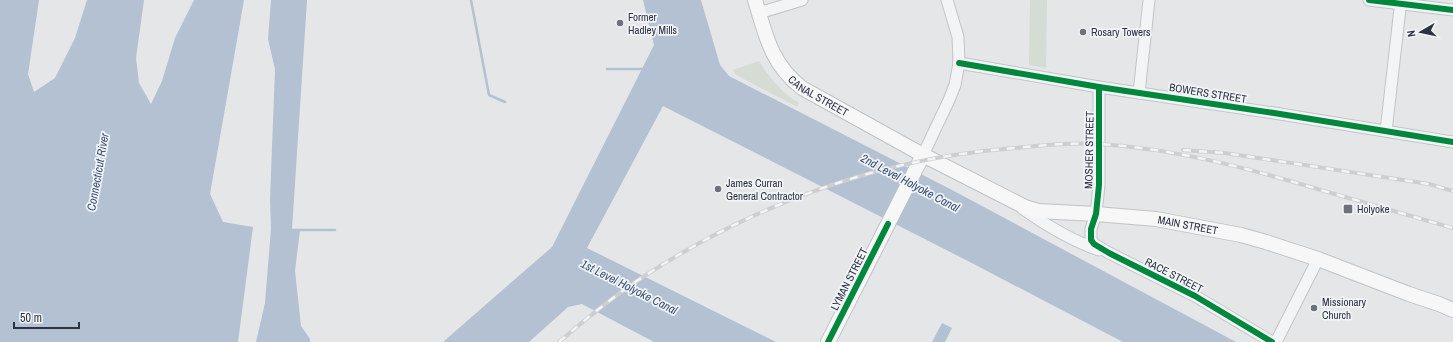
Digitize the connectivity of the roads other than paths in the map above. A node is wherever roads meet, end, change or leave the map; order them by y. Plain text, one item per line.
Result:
1 (802, 0) edge
2 (947, 0) edge
3 (1150, 0) edge
4 (1369, 0) edge
5 (1401, 2) edge
6 (757, 6) edge
7 (1453, 10) edge
8 (959, 64) junction
9 (1099, 87) junction
10 (1139, 93) junction
11 (1386, 131) junction
12 (1453, 142) edge
13 (920, 161) junction
14 (1011, 201) junction
15 (1096, 214) junction
16 (1109, 253) junction
17 (1318, 259) junction
18 (1453, 310) edge
19 (828, 342) edge
20 (1272, 342) edge
21 (1276, 342) edge

1 - 6 street
2 - 8 street, LYMAN STREET
3 - 10 street
4 - 5 street
5 - 7 street
5 - 11 street
6 - 13 main road, CANAL STREET
8 - 9 street, BOWERS STREET
8 - 13 street, LYMAN STREET
9 - 10 street, BOWERS STREET
9 - 15 street, MOSHER STREET
10 - 11 street, BOWERS STREET
11 - 12 street, BOWERS STREET
13 - 14 main road, MAIN STREET
13 - 19 main road, LYMAN STREET
14 - 15 main road, MAIN STREET
14 - 16 street, RACE STREET
15 - 16 street, RACE STREET
15 - 17 main road, MAIN STREET
16 - 20 street, RACE STREET
17 - 18 main road, MAIN STREET
17 - 21 street

